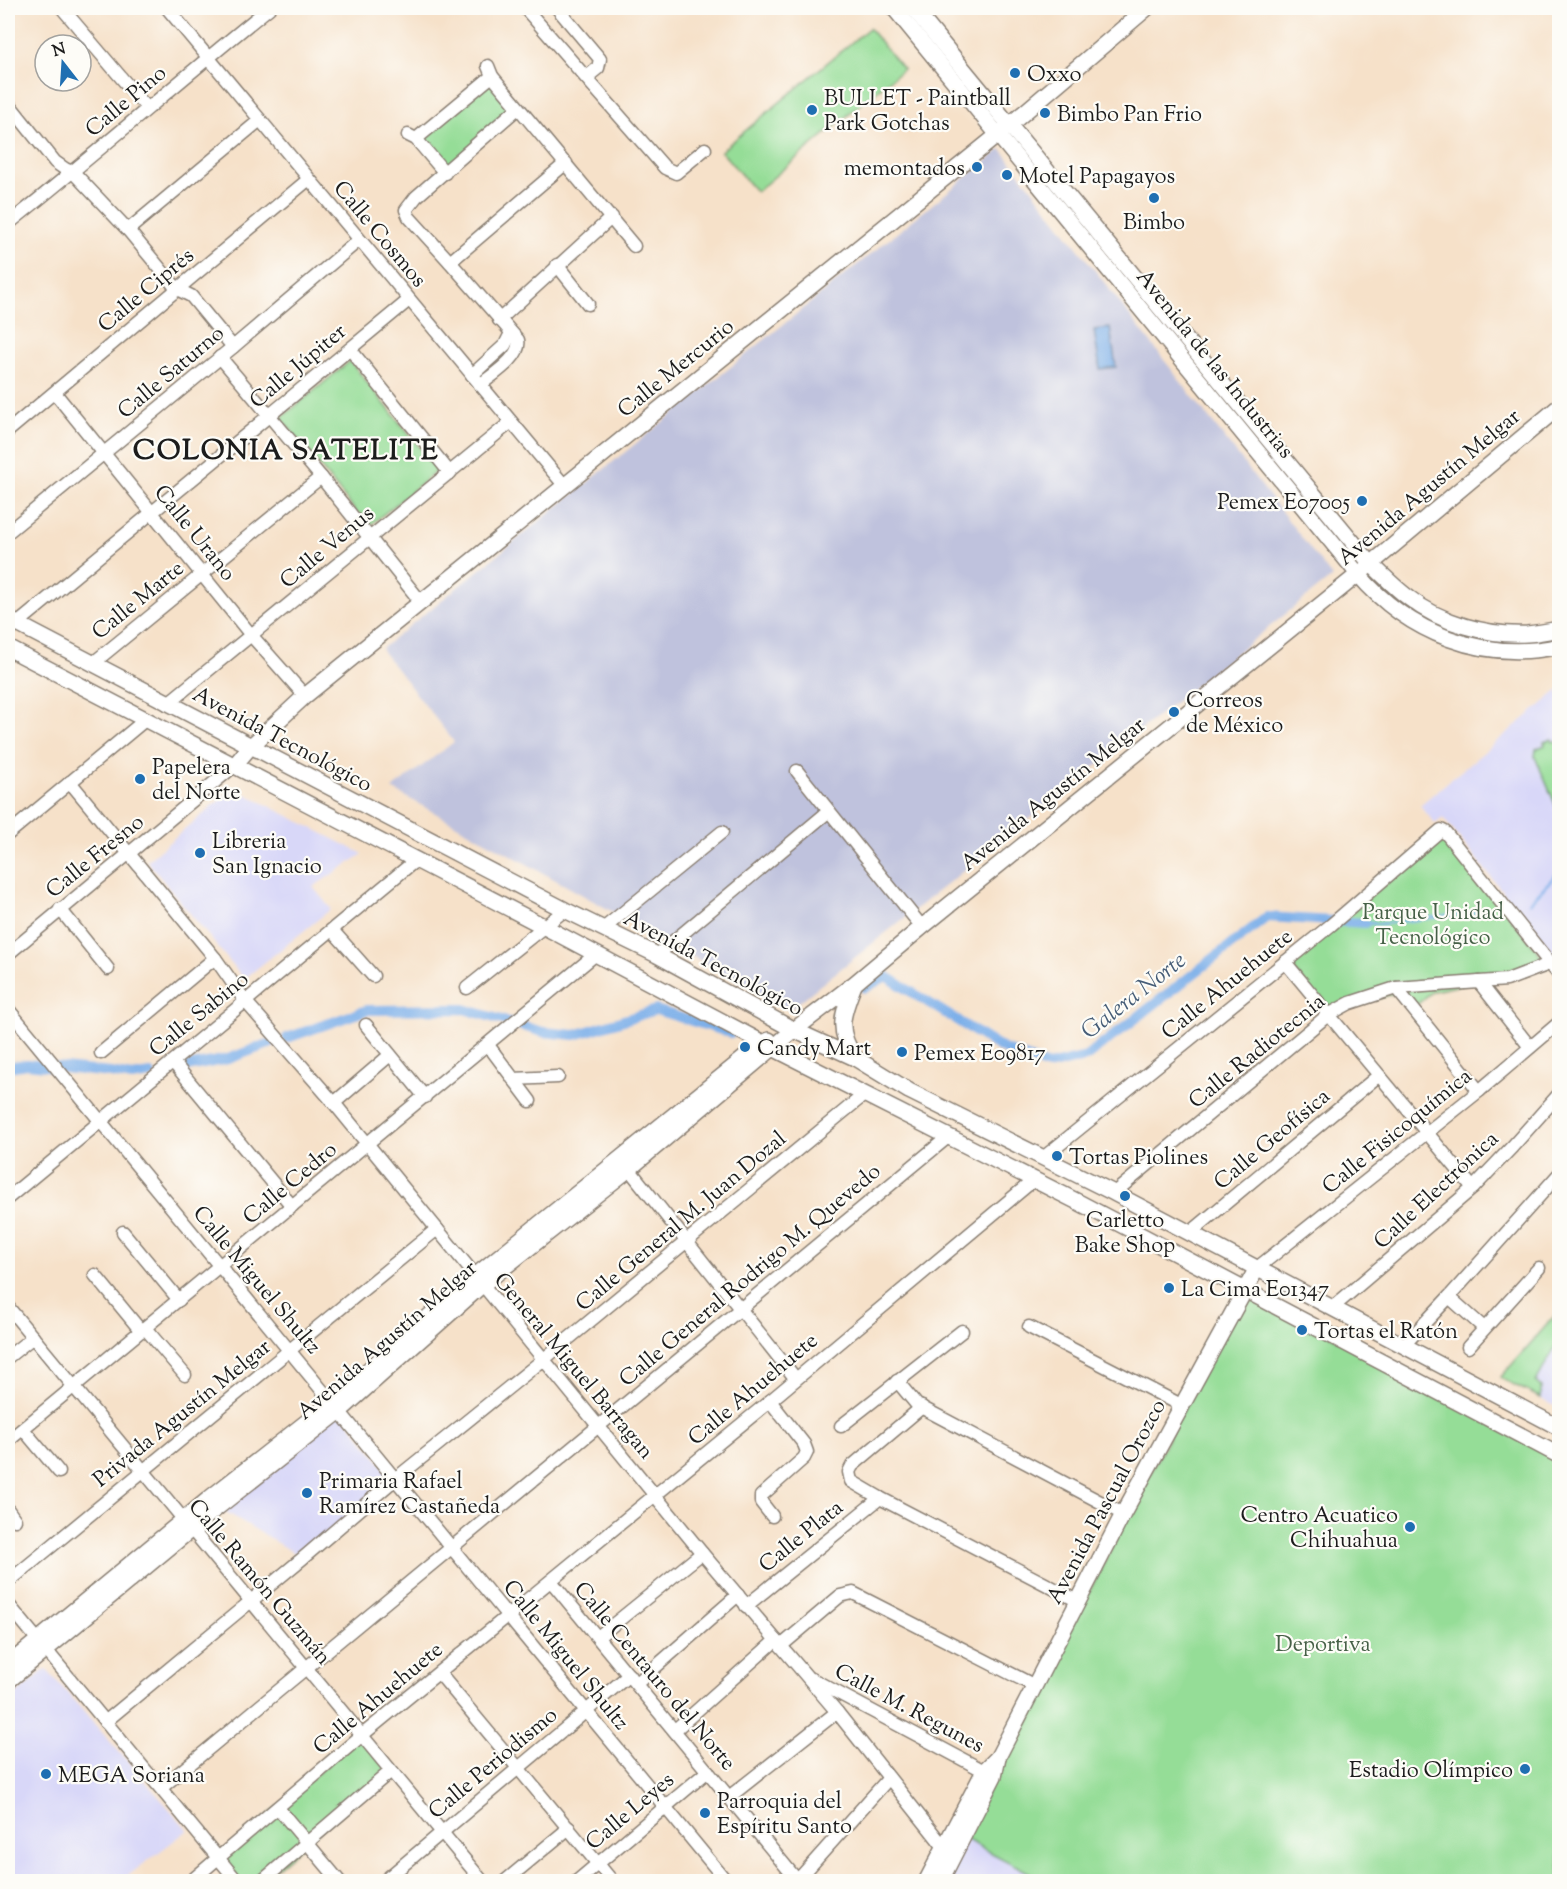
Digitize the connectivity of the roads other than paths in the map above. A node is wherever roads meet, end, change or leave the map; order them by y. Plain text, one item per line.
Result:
1 (62, 8) edge
2 (167, 8) edge
3 (269, 8) edge
4 (525, 8) edge
5 (556, 8) edge
6 (894, 8) edge
7 (914, 8) edge
8 (1148, 8) edge
9 (208, 57) junction
10 (587, 77) junction
11 (8, 103) edge
12 (147, 108) junction
13 (518, 108) junction
14 (260, 120) junction
15 (1004, 130) junction
16 (705, 149) dead end
17 (566, 163) junction
18 (73, 172) junction
19 (445, 173) junction
20 (309, 179) junction
21 (612, 217) junction
22 (8, 224) edge
23 (128, 230) junction
24 (359, 240) junction
25 (634, 246) dead end
26 (450, 262) junction
27 (557, 265) junction
28 (177, 289) junction
29 (409, 300) junction
30 (588, 304) dead end
31 (500, 320) junction
32 (233, 347) junction
33 (350, 349) junction
34 (220, 357) junction
35 (1202, 371) junction
36 (476, 380) junction
37 (55, 393) junction
38 (1560, 406) edge
39 (268, 416) junction
40 (511, 422) junction
41 (8, 431) edge
42 (104, 453) junction
43 (450, 472) junction
44 (321, 477) junction
45 (564, 485) junction
46 (153, 512) junction
47 (8, 532) edge
48 (369, 537) junction
49 (1371, 564) junction
50 (202, 574) junction
51 (1358, 574) junction
52 (422, 602) junction
53 (12, 621) edge
54 (1560, 629) edge
55 (252, 635) junction
56 (1560, 646) edge
57 (9, 651) edge
58 (92, 664) junction
59 (305, 696) junction
60 (168, 704) junction
61 (145, 720) junction
62 (250, 747) junction
63 (234, 766) junction
64 (797, 771) dead end
65 (70, 782) junction
66 (829, 811) junction
67 (722, 832) dead end
68 (8, 834) edge
69 (129, 853) junction
70 (416, 860) junction
71 (60, 909) junction
72 (565, 910) junction
73 (545, 927) junction
74 (922, 927) junction
75 (603, 929) junction
76 (332, 930) junction
77 (8, 954) edge
78 (596, 954) junction
79 (657, 955) junction
80 (215, 958) junction
81 (1285, 962) junction
82 (1549, 964) junction
83 (108, 969) dead end
84 (372, 976) dead end
85 (1560, 976) edge
86 (1479, 982) junction
87 (854, 984) junction
88 (466, 988) dead end
89 (1396, 988) junction
90 (246, 1002) junction
91 (8, 1009) edge
92 (1328, 1015) junction
93 (1560, 1022) edge
94 (366, 1025) dead end
95 (739, 1030) junction
96 (794, 1030) junction
97 (488, 1045) junction
98 (768, 1046) junction
99 (1530, 1047) junction
100 (101, 1053) dead end
101 (390, 1055) junction
102 (744, 1058) junction
103 (855, 1058) junction
104 (173, 1062) junction
105 (1378, 1076) junction
106 (558, 1077) dead end
107 (513, 1079) junction
108 (1479, 1091) junction
109 (865, 1094) junction
110 (1560, 1094) edge
111 (425, 1097) junction
112 (530, 1101) dead end
113 (334, 1102) junction
114 (100, 1122) junction
115 (1426, 1133) junction
116 (948, 1137) junction
117 (368, 1144) junction
118 (1043, 1158) junction
119 (628, 1169) junction
120 (1560, 1173) edge
121 (1035, 1179) junction
122 (1473, 1188) junction
123 (1114, 1193) junction
124 (9, 1194) edge
125 (292, 1206) junction
126 (437, 1229) junction
127 (123, 1232) dead end
128 (1190, 1233) junction
129 (687, 1241) junction
130 (220, 1266) junction
131 (1257, 1268) junction
132 (1539, 1268) dead end
133 (95, 1275) dead end
134 (479, 1281) junction
135 (1244, 1290) junction
136 (1449, 1297) junction
137 (179, 1300) junction
138 (8, 1306) edge
139 (741, 1308) junction
140 (1332, 1308) junction
141 (1029, 1327) dead end
142 (1484, 1328) junction
143 (143, 1329) junction
144 (962, 1331) dead end
145 (33, 1337) junction
146 (1402, 1346) junction
147 (1468, 1347) dead end
148 (289, 1350) junction
149 (8, 1358) edge
150 (544, 1359) junction
151 (185, 1375) dead end
152 (796, 1379) junction
153 (897, 1381) junction
154 (74, 1387) junction
155 (770, 1401) junction
156 (1181, 1405) junction
157 (336, 1407) junction
158 (922, 1407) junction
159 (599, 1426) junction
160 (841, 1426) dead end
161 (1560, 1428) edge
162 (23, 1429) junction
163 (8, 1441) edge
164 (1560, 1456) edge
165 (143, 1471) junction
166 (59, 1472) dead end
167 (394, 1480) junction
168 (655, 1495) junction
169 (880, 1498) junction
170 (1123, 1514) junction
171 (772, 1516) dead end
172 (187, 1525) junction
173 (452, 1548) junction
174 (702, 1552) junction
175 (551, 1581) junction
176 (8, 1582) edge
177 (738, 1595) junction
178 (251, 1601) junction
179 (1078, 1601) junction
180 (8, 1604) edge
181 (746, 1606) junction
182 (508, 1615) junction
183 (598, 1636) junction
184 (778, 1643) junction
185 (41, 1646) junction
186 (8, 1665) edge
187 (306, 1669) junction
188 (439, 1672) junction
189 (806, 1675) junction
190 (632, 1679) junction
191 (8, 1681) edge
192 (1035, 1686) junction
193 (586, 1711) junction
194 (837, 1713) junction
195 (105, 1722) junction
196 (675, 1730) junction
197 (361, 1736) junction
198 (518, 1768) junction
199 (391, 1771) junction
200 (708, 1771) junction
201 (989, 1774) junction
202 (889, 1778) junction
203 (161, 1788) junction
204 (729, 1797) junction
205 (665, 1807) junction
206 (278, 1808) junction
207 (568, 1828) junction
208 (442, 1832) junction
209 (307, 1842) junction
210 (944, 1847) junction
211 (218, 1858) junction
212 (598, 1863) junction
213 (190, 1881) edge
214 (238, 1881) edge
215 (261, 1881) edge
216 (340, 1881) edge
217 (383, 1881) edge
218 (483, 1881) edge
219 (504, 1881) edge
220 (576, 1881) edge
221 (613, 1881) edge
222 (727, 1881) edge
223 (796, 1881) edge
224 (926, 1881) edge
225 (940, 1881) edge

1 - 12 street
2 - 9 street, Calle Cosmos
3 - 9 street, Calle Pino
4 - 10 street
5 - 10 street
6 - 15 main road, Avenida de las Industrias
7 - 15 main road, Avenida de las Industrias
8 - 15 main road, Calle Mercurio
9 - 12 street, Calle Pino
9 - 14 street, Calle Cosmos
10 - 16 street
11 - 18 street
12 - 18 street, Calle Pino
13 - 17 street
13 - 19 street
13 - 19 street
14 - 20 street, Calle Cosmos
14 - 23 street
15 - 35 main road, Avenida de las Industrias
15 - 45 main road, Calle Mercurio
17 - 21 street
17 - 26 street
18 - 22 street, Calle Pino
18 - 23 street
19 - 26 street
20 - 24 street, Calle Cosmos
20 - 28 street, Calle Ciprés
21 - 25 street
21 - 27 street
23 - 28 street
24 - 29 street, Calle Cosmos
24 - 32 street, Calle Saturno
26 - 31 street
27 - 30 street
27 - 31 street
28 - 32 street
28 - 37 street, Calle Ciprés
29 - 33 street, Calle Júpiter
29 - 36 street, Calle Cosmos
31 - 36 street
32 - 34 street, Calle Saturno
33 - 39 street, Calle Júpiter
33 - 43 street
34 - 39 street
34 - 42 street, Calle Saturno
35 - 49 main road, Avenida de las Industrias
35 - 51 main road, Avenida de las Industrias
36 - 40 street, Calle Cosmos
37 - 41 street, Calle Ciprés
37 - 42 street, Calle Urano
38 - 49 main road, Avenida Agustín Melgar
39 - 44 street
39 - 46 street, Calle Júpiter
40 - 43 street, Calle Venus
40 - 45 street, Calle Cosmos
42 - 46 street, Calle Urano
42 - 47 street, Calle Saturno
43 - 48 street, Calle Venus
44 - 48 street
44 - 50 street, Calle Marte
45 - 52 main road, Calle Mercurio
46 - 50 street, Calle Urano
46 - 53 street, Calle Júpiter
48 - 52 street
48 - 55 street, Calle Venus
49 - 51 main road, Avenida Agustín Melgar
49 - 54 main road, Avenida de las Industrias
50 - 55 street, Calle Urano
50 - 58 street, Calle Marte
51 - 56 main road, Avenida de las Industrias
51 - 74 main road, Avenida Agustín Melgar
52 - 59 main road, Calle Mercurio
53 - 58 main road, Avenida Tecnológico
55 - 59 street, Calle Urano
55 - 60 street, Calle Venus
57 - 61 main road, Avenida Tecnológico
58 - 60 main road, Avenida Tecnológico
59 - 62 main road, Calle Mercurio
60 - 62 main road, Avenida Tecnológico
61 - 63 main road, Avenida Tecnológico
61 - 65 street
62 - 63 main road, Calle Mercurio
62 - 72 main road, Avenida Tecnológico
63 - 69 street, Calle Fresno
63 - 70 main road, Avenida Tecnológico
64 - 66 street
65 - 68 street
65 - 69 street, General Miguel Barragan
66 - 74 street
66 - 79 street
67 - 75 street
69 - 71 street, Calle Fresno
69 - 80 street, General Miguel Barragan
70 - 73 main road, Avenida Tecnológico
70 - 76 street, Calle Sabino
71 - 77 street, Calle Fresno
71 - 83 street
72 - 73 street
72 - 75 main road, Avenida Tecnológico
73 - 78 main road, Avenida Tecnológico
73 - 88 street
74 - 87 main road, Avenida Agustín Melgar
75 - 79 main road, Avenida Tecnológico
76 - 84 street
76 - 90 street, Calle Sabino
78 - 95 main road, Avenida Tecnológico
78 - 97 street, Calle Cedro
79 - 96 main road, Avenida Tecnológico
80 - 90 street, General Miguel Barragan
80 - 100 street
81 - 82 street, Calle Ahuehuete
81 - 92 street
81 - 118 street, Calle Ahuehuete
82 - 85 street
82 - 86 street, Calle Radiotecnia
86 - 89 street, Calle Radiotecnia
86 - 99 street
87 - 96 main road, Avenida Agustín Melgar
87 - 103 main road
89 - 92 street, Calle Radiotecnia
89 - 108 street
90 - 104 street, Calle Sabino
90 - 113 street, General Miguel Barragan
91 - 114 street, Calle Miguel Shultz
92 - 105 street
92 - 123 street, Calle Radiotecnia
93 - 99 street, Calle Fisicoquímica
94 - 101 street
95 - 98 main road, Avenida Tecnológico
95 - 102 main road
96 - 98 main road, Avenida Agustín Melgar
96 - 103 main road, Avenida Tecnológico
97 - 107 street
97 - 111 street, Calle Cedro
98 - 102 main road, Avenida Agustín Melgar
98 - 109 main road, Avenida Tecnológico
98 - 119 main road, Avenida Agustín Melgar
99 - 108 street, Calle Fisicoquímica
101 - 111 street
101 - 113 street
102 - 134 main road, Avenida Agustín Melgar
103 - 118 main road, Avenida Tecnológico
104 - 114 street, Calle Sabino
104 - 125 street
105 - 115 street
105 - 128 street, Calle Geofísica
106 - 107 street
107 - 112 street
108 - 115 street, Calle Fisicoquímica
109 - 116 main road, Avenida Tecnológico
109 - 129 street, Calle General M. Juan Dozal
110 - 122 street, Calle Electrónica
111 - 117 street, Calle Cedro
113 - 117 street, General Miguel Barragan
114 - 124 street, Calle Sabino
114 - 130 street, Calle Miguel Shultz
115 - 122 street
115 - 131 street, Calle Fisicoquímica
116 - 121 main road, Avenida Tecnológico
116 - 139 street, Calle General Rodrigo M. Quevedo
117 - 125 street, Calle Cedro
117 - 126 street, General Miguel Barragan
118 - 123 main road, Avenida Tecnológico
119 - 129 street
119 - 134 main road, Avenida Agustín Melgar
120 - 136 street
121 - 135 main road, Avenida Tecnológico
121 - 152 street, Calle Ahuehuete
122 - 140 street, Calle Electrónica
123 - 128 main road, Avenida Tecnológico
125 - 130 street, Calle Cedro
126 - 134 street, General Miguel Barragan
126 - 148 street, Privada Agustín Melgar
127 - 137 street
128 - 131 main road, Avenida Tecnológico
129 - 139 street
129 - 150 street, Calle General M. Juan Dozal
130 - 137 street, Calle Cedro
130 - 148 street, Calle Miguel Shultz
131 - 135 main road, Avenida Pascual Orozco
131 - 140 main road, Avenida Tecnológico
132 - 142 street
133 - 143 street
134 - 150 street, General Miguel Barragan
134 - 157 main road, Avenida Agustín Melgar
135 - 156 main road, Avenida Pascual Orozco
135 - 164 main road, Avenida Tecnológico
136 - 142 street
136 - 146 street
137 - 143 street, Calle Cedro
138 - 145 street, Calle Ramón Guzmán
139 - 152 street
139 - 159 street, Calle General Rodrigo M. Quevedo
140 - 146 main road, Avenida Tecnológico
141 - 156 street
142 - 147 street
143 - 151 street
143 - 154 street, Calle Cedro
144 - 153 street
145 - 149 street
145 - 154 street, Calle Ramón Guzmán
146 - 161 main road, Avenida Tecnológico
148 - 157 street, Calle Miguel Shultz
148 - 165 street, Privada Agustín Melgar
150 - 159 street, General Miguel Barragan
150 - 167 street, Calle General M. Juan Dozal
152 - 155 street, Calle Ahuehuete
153 - 158 street
153 - 160 street
154 - 162 street, Calle Cedro
154 - 165 street, Calle Ramón Guzmán
155 - 168 street, Calle Ahuehuete
155 - 171 street
156 - 170 main road, Avenida Pascual Orozco
157 - 167 street, Calle Miguel Shultz
157 - 172 main road, Avenida Agustín Melgar
158 - 169 street
158 - 170 street
159 - 168 street, General Miguel Barragan
159 - 173 street, Calle General Rodrigo M. Quevedo
162 - 163 street, Calle Cedro
162 - 166 street
165 - 172 street, Calle Ramón Guzmán
165 - 176 street, Privada Agustín Melgar
167 - 173 street, Calle Miguel Shultz
167 - 178 street, Calle General M. Juan Dozal
168 - 174 street, General Miguel Barragan
168 - 175 street, Calle Ahuehuete
169 - 179 street
169 - 181 street, Calle Plata
170 - 179 main road, Avenida Pascual Orozco
172 - 178 street, Calle Ramón Guzmán
172 - 185 main road, Avenida Agustín Melgar
173 - 182 street, Calle Miguel Shultz
173 - 187 street, Calle General Rodrigo M. Quevedo
174 - 177 street, General Miguel Barragan
174 - 183 street
175 - 182 street, Calle Ahuehuete
175 - 183 street, Calle Centauro del Norte
177 - 181 street, General Miguel Barragan
177 - 190 street
178 - 187 street, Calle Ramón Guzmán
178 - 195 street, Calle General M. Juan Dozal
179 - 192 main road, Avenida Pascual Orozco
180 - 185 street
181 - 184 street, General Miguel Barragan
182 - 188 street, Calle Ahuehuete
182 - 193 street, Calle Miguel Shultz
183 - 190 street, Calle Centauro del Norte
184 - 189 street, General Miguel Barragan
184 - 192 street
184 - 196 street
185 - 186 main road, Avenida Agustín Melgar
185 - 191 main road, Avenida Agustín Melgar
185 - 195 street
187 - 197 street, Calle Ramón Guzmán
187 - 203 street, Calle General Rodrigo M. Quevedo
188 - 197 street, Calle Ahuehuete
188 - 198 street
189 - 194 street, General Miguel Barragan
189 - 201 street, Calle M. Regunes
190 - 193 street, Calle Periodismo
190 - 196 street, Calle Centauro del Norte
192 - 201 main road, Avenida Pascual Orozco
193 - 198 street, Calle Periodismo
193 - 205 street, Calle Miguel Shultz
194 - 202 street, General Miguel Barragan
194 - 204 street
195 - 203 street
196 - 200 street, Calle Centauro del Norte
197 - 199 street, Calle Ramón Guzmán
197 - 206 street, Calle Ahuehuete
198 - 207 street
198 - 208 street, Calle Periodismo
199 - 208 street, Calle Ramón Guzmán
199 - 209 street
200 - 204 street, Calle Centauro del Norte
200 - 205 street, Calle Leyes
201 - 210 main road, Avenida Pascual Orozco
201 - 225 main road, Avenida Pascual Orozco
202 - 210 street, General Miguel Barragan
202 - 223 street
203 - 211 street
204 - 223 street, Calle Centauro del Norte
205 - 212 street, Calle Leyes
205 - 222 street, Calle Miguel Shultz
206 - 209 street
206 - 211 street, Calle Ahuehuete
207 - 212 street
207 - 219 street
208 - 217 street, Calle Periodismo
208 - 218 street, Calle Ramón Guzmán
209 - 215 street
209 - 216 street
210 - 224 main road, Avenida Pascual Orozco
211 - 213 street, Calle Ahuehuete
211 - 214 street
212 - 220 street, Calle Leyes
212 - 221 street

